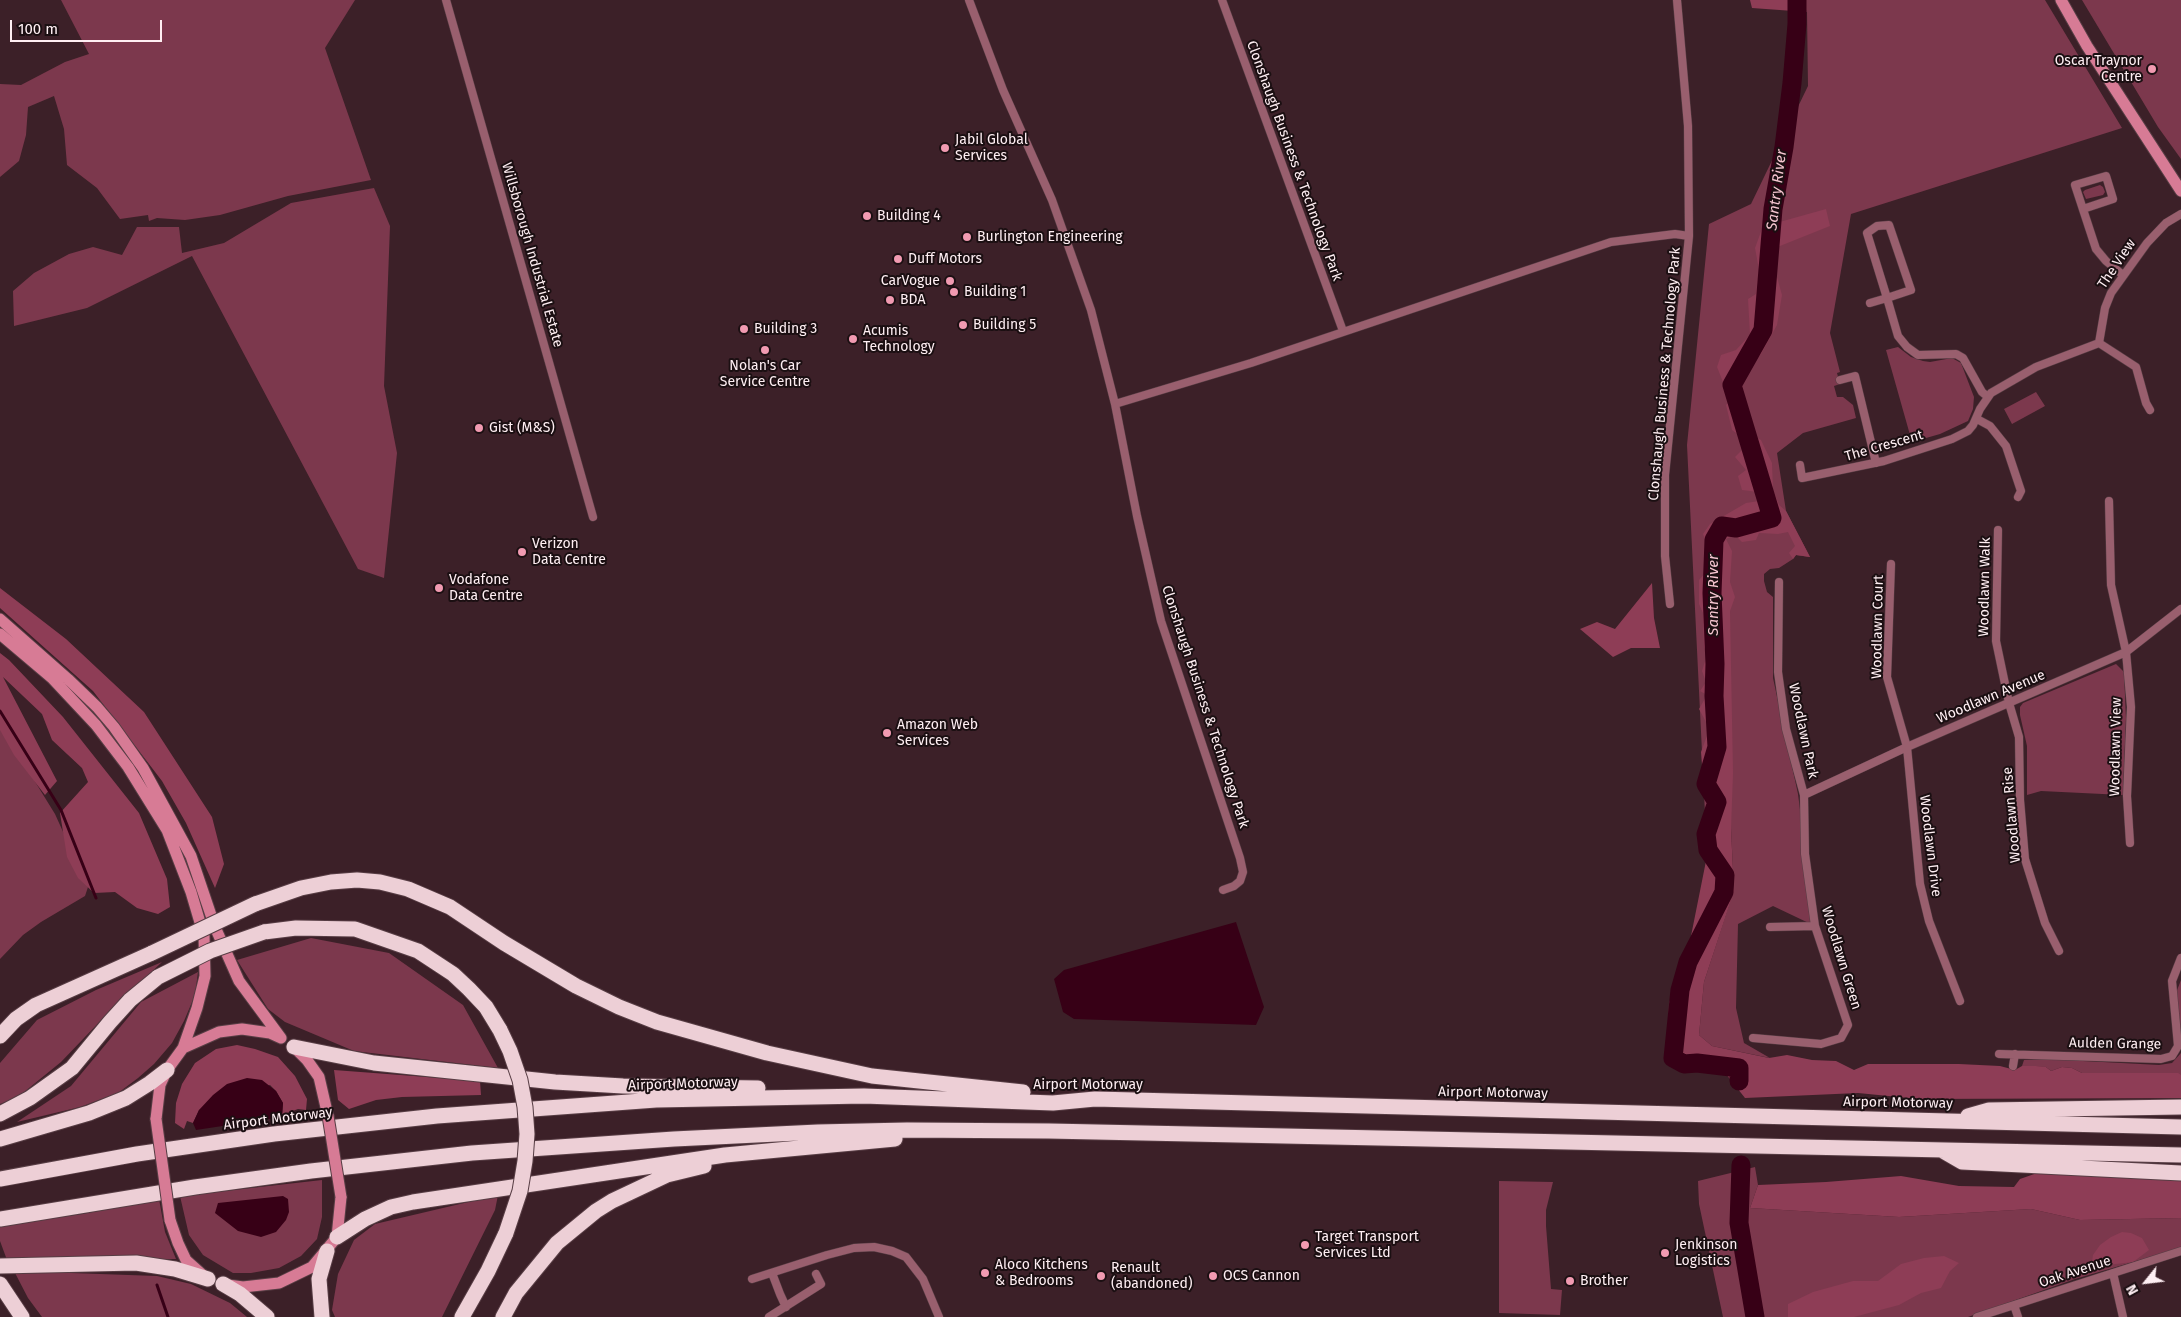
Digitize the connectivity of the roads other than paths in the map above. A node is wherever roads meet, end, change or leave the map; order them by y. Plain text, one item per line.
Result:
1 (446, 0) edge
2 (969, 0) edge
3 (1222, 0) edge
4 (1677, 0) edge
5 (2060, 0) edge
6 (2181, 191) edge
7 (2083, 209) junction
8 (2181, 214) edge
9 (1689, 236) junction
10 (2123, 275) junction
11 (1887, 298) junction
12 (1870, 303) dead end
13 (1343, 331) junction
14 (2099, 343) junction
15 (1840, 380) dead end
16 (1988, 397) junction
17 (1115, 404) junction
18 (2150, 410) dead end
19 (1977, 419) junction
20 (1876, 463) junction
21 (1800, 465) dead end
22 (2018, 497) dead end
23 (2109, 501) dead end
24 (594, 517) dead end
25 (1998, 530) dead end
26 (1891, 564) dead end
27 (1779, 582) dead end
28 (1670, 604) dead end
29 (2181, 608) edge
30 (0, 619) edge
31 (0, 634) edge
32 (2126, 652) junction
33 (2009, 703) junction
34 (1907, 747) junction
35 (1804, 796) junction
36 (2130, 843) dead end
37 (1222, 890) dead end
38 (1815, 926) junction
39 (1770, 927) dead end
40 (2060, 951) dead end
41 (2181, 958) edge
42 (1960, 1001) dead end
43 (0, 1036) edge
44 (281, 1038) junction
45 (1753, 1038) dead end
46 (294, 1047) junction
47 (183, 1048) junction
48 (1999, 1054) dead end
49 (2015, 1054) junction
50 (2013, 1066) dead end
51 (167, 1070) junction
52 (864, 1096) junction
53 (1095, 1100) junction
54 (2181, 1107) edge
55 (0, 1114) edge
56 (1952, 1121) junction
57 (2181, 1127) edge
58 (1049, 1131) junction
59 (0, 1139) edge
60 (1941, 1149) junction
61 (764, 1152) junction
62 (2181, 1155) edge
63 (2181, 1173) edge
64 (0, 1179) edge
65 (0, 1219) edge
66 (336, 1237) junction
67 (327, 1251) junction
68 (2181, 1251) edge
69 (0, 1266) edge
70 (772, 1273) junction
71 (2113, 1273) junction
72 (816, 1274) dead end
73 (208, 1279) junction
74 (752, 1279) dead end
75 (0, 1284) edge
76 (223, 1284) junction
77 (2014, 1305) junction
78 (786, 1306) junction
79 (20, 1315) edge
80 (267, 1317) edge
81 (322, 1317) edge
82 (462, 1317) edge
83 (503, 1317) edge
84 (770, 1317) edge
85 (940, 1317) edge
86 (1977, 1317) edge
87 (2018, 1317) edge
88 (2123, 1317) edge

1 - 24 street, Willsborough Industrial Estate
2 - 17 street, Clonshaugh Business & Technology Park
3 - 13 street, Clonshaugh Business & Technology Park
4 - 9 street, Clonshaugh Business & Technology Park
5 - 6 main road
7 - 7 street
7 - 10 street
8 - 10 street, The View
9 - 13 street, Clonshaugh Business & Technology Park
9 - 28 street, Clonshaugh Business & Technology Park
10 - 14 street, The View
11 - 11 street
11 - 12 street
11 - 16 street
13 - 17 street, Clonshaugh Business & Technology Park
14 - 16 street, The Crescent
14 - 18 street
15 - 20 street
16 - 19 street, The Crescent
17 - 37 street, Clonshaugh Business & Technology Park
19 - 20 street, The Crescent
19 - 22 street
20 - 21 street, The Crescent
23 - 32 street, Woodlawn View
25 - 33 street, Woodlawn Walk
26 - 34 street, Woodlawn Court
27 - 35 street, Woodlawn Park
29 - 32 street, Woodlawn Avenue
30 - 44 main road
31 - 47 main road
32 - 33 street, Woodlawn Avenue
32 - 36 street, Woodlawn View
33 - 34 street, Woodlawn Avenue
33 - 40 street, Woodlawn Rise
34 - 35 street, Woodlawn Avenue
34 - 42 street, Woodlawn Drive
35 - 38 street, Woodlawn Green
38 - 39 street
38 - 45 street, Woodlawn Green
41 - 49 street, Aulden Grange
43 - 53 highway, bridge
44 - 46 main road
44 - 47 main road
46 - 52 highway
46 - 66 main road, bridge
47 - 51 main road
48 - 49 street, Aulden Grange
49 - 50 street
51 - 59 highway
51 - 73 main road, bridge
52 - 53 highway, Airport Motorway
52 - 64 highway, Airport Motorway
53 - 56 highway, Airport Motorway
54 - 56 highway
55 - 82 highway, bridge
56 - 57 highway, Airport Motorway
58 - 60 highway
58 - 61 highway
58 - 65 highway
60 - 62 highway
60 - 63 highway
61 - 66 highway
61 - 83 highway
66 - 67 main road
67 - 76 main road
67 - 81 highway
68 - 71 street, Oak Avenue
69 - 73 highway
70 - 74 street
70 - 78 street
70 - 85 street
71 - 77 street, Oak Avenue
71 - 88 street
72 - 78 street
73 - 76 main road
75 - 79 highway
76 - 80 highway
77 - 86 street, Oak Avenue
77 - 87 street
78 - 84 street

